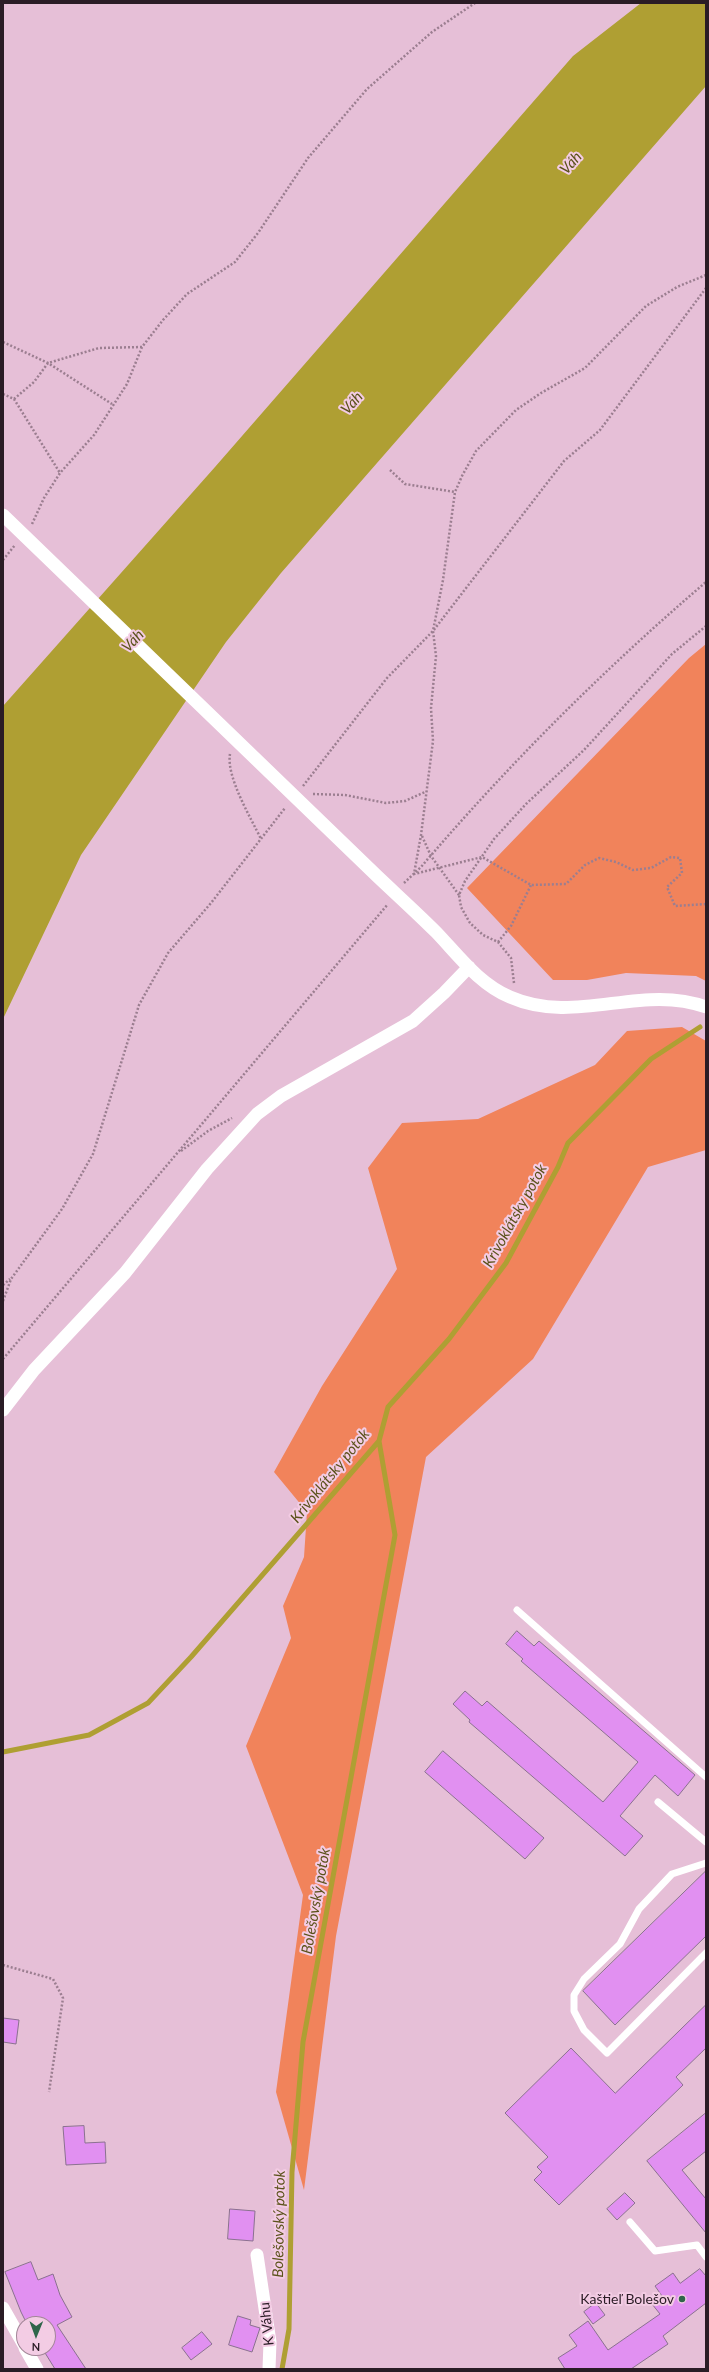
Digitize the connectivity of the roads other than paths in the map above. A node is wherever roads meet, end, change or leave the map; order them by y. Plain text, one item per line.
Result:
1 (3, 515) edge
2 (469, 967) junction
3 (706, 1007) edge
4 (3, 1410) edge
5 (517, 1610) dead end
6 (706, 1777) edge
7 (658, 1802) dead end
8 (706, 1842) edge
9 (706, 1863) edge
10 (706, 1953) edge
11 (630, 2222) dead end
12 (257, 2255) dead end
13 (706, 2257) edge
14 (3, 2308) edge
15 (16, 2331) edge
16 (30, 2356) edge
17 (37, 2369) edge
18 (268, 2369) edge

1 - 2 street
2 - 3 street
2 - 4 street
5 - 6 lane
7 - 8 lane
9 - 10 lane
11 - 13 lane
12 - 18 street, K Váhu
14 - 15 street
16 - 17 street

